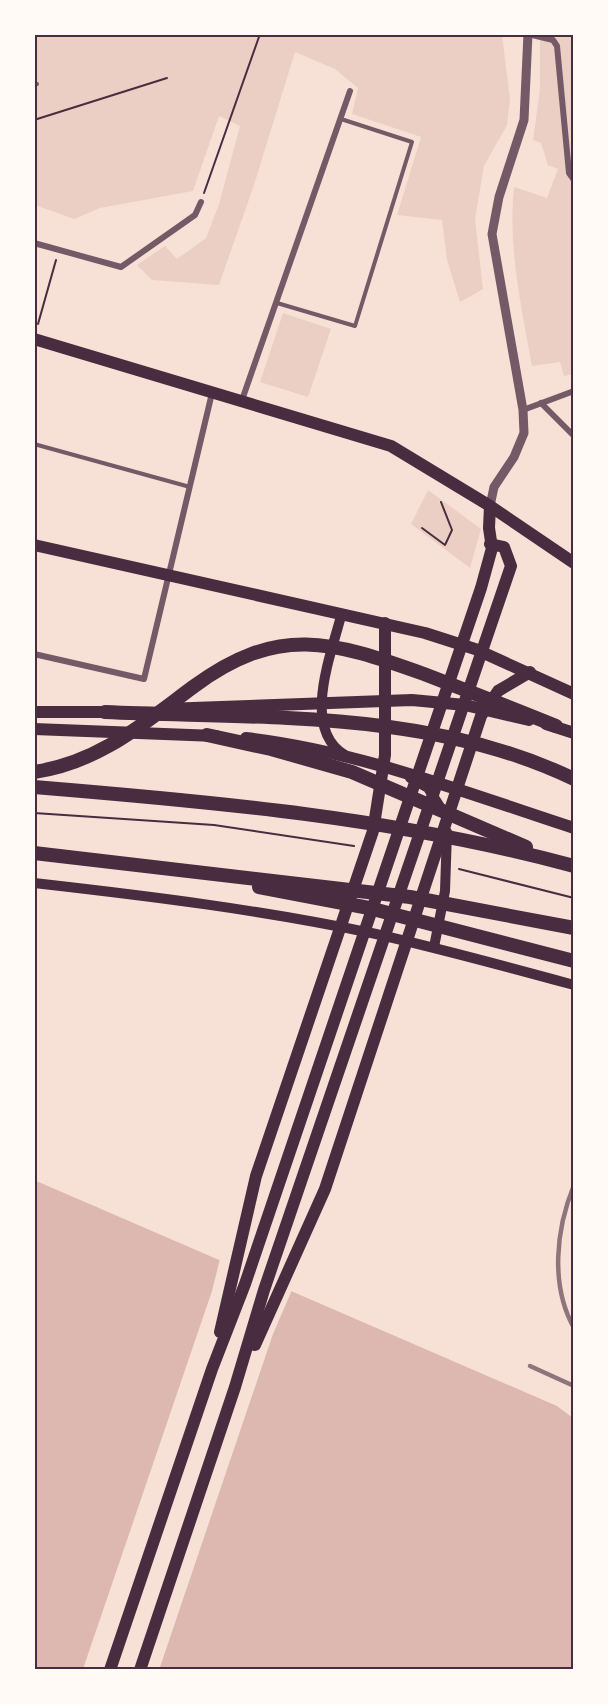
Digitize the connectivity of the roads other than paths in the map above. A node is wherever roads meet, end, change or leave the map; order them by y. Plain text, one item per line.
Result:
1 (528, 34) edge
2 (350, 91) dead end
3 (340, 118) junction
4 (573, 180) edge
5 (201, 202) road end
6 (34, 243) edge
7 (276, 303) junction
8 (34, 339) edge
9 (573, 391) edge
10 (213, 393) junction
11 (242, 400) junction
12 (542, 403) junction
13 (523, 410) junction
14 (573, 436) edge
15 (34, 444) edge
16 (190, 487) junction
17 (490, 506) junction
18 (490, 544) junction
19 (34, 545) edge
20 (573, 563) edge
21 (169, 576) junction
22 (340, 616) junction
23 (385, 623) junction
24 (34, 654) edge
25 (530, 672) junction
26 (573, 694) edge
27 (34, 712) edge
28 (105, 712) junction
29 (556, 726) junction
30 (34, 729) edge
31 (573, 733) edge
32 (207, 735) junction
33 (34, 772) edge
34 (573, 779) edge
35 (34, 787) edge
36 (573, 828) edge
37 (34, 853) edge
38 (148, 867) junction
39 (573, 867) edge
40 (34, 883) edge
41 (573, 928) edge
42 (434, 947) junction
43 (573, 961) edge
44 (573, 985) edge
45 (212, 1369) junction
46 (235, 1387) junction
47 (110, 1670) edge
48 (140, 1670) edge

1 - 4 street
1 - 13 street
2 - 3 street
3 - 7 street
3 - 7 lane
5 - 6 street
7 - 11 street
8 - 10 main road
9 - 12 street
10 - 11 main road
10 - 16 street
11 - 17 main road
12 - 13 street
12 - 14 street
13 - 17 street
15 - 16 lane
16 - 21 street
17 - 18 main road
17 - 20 main road
18 - 45 main road
18 - 46 main road
19 - 21 main road
21 - 22 main road
21 - 24 street
22 - 23 main road
22 - 42 main road
23 - 25 main road
23 - 45 main road
25 - 26 main road
25 - 46 main road
27 - 28 main road
28 - 29 main road
28 - 34 highway
29 - 31 main road
29 - 33 highway
30 - 32 main road
32 - 36 main road
32 - 39 highway
35 - 39 highway
37 - 38 highway
38 - 41 highway
38 - 43 highway
40 - 42 main road
42 - 44 main road
45 - 47 main road
46 - 48 main road

